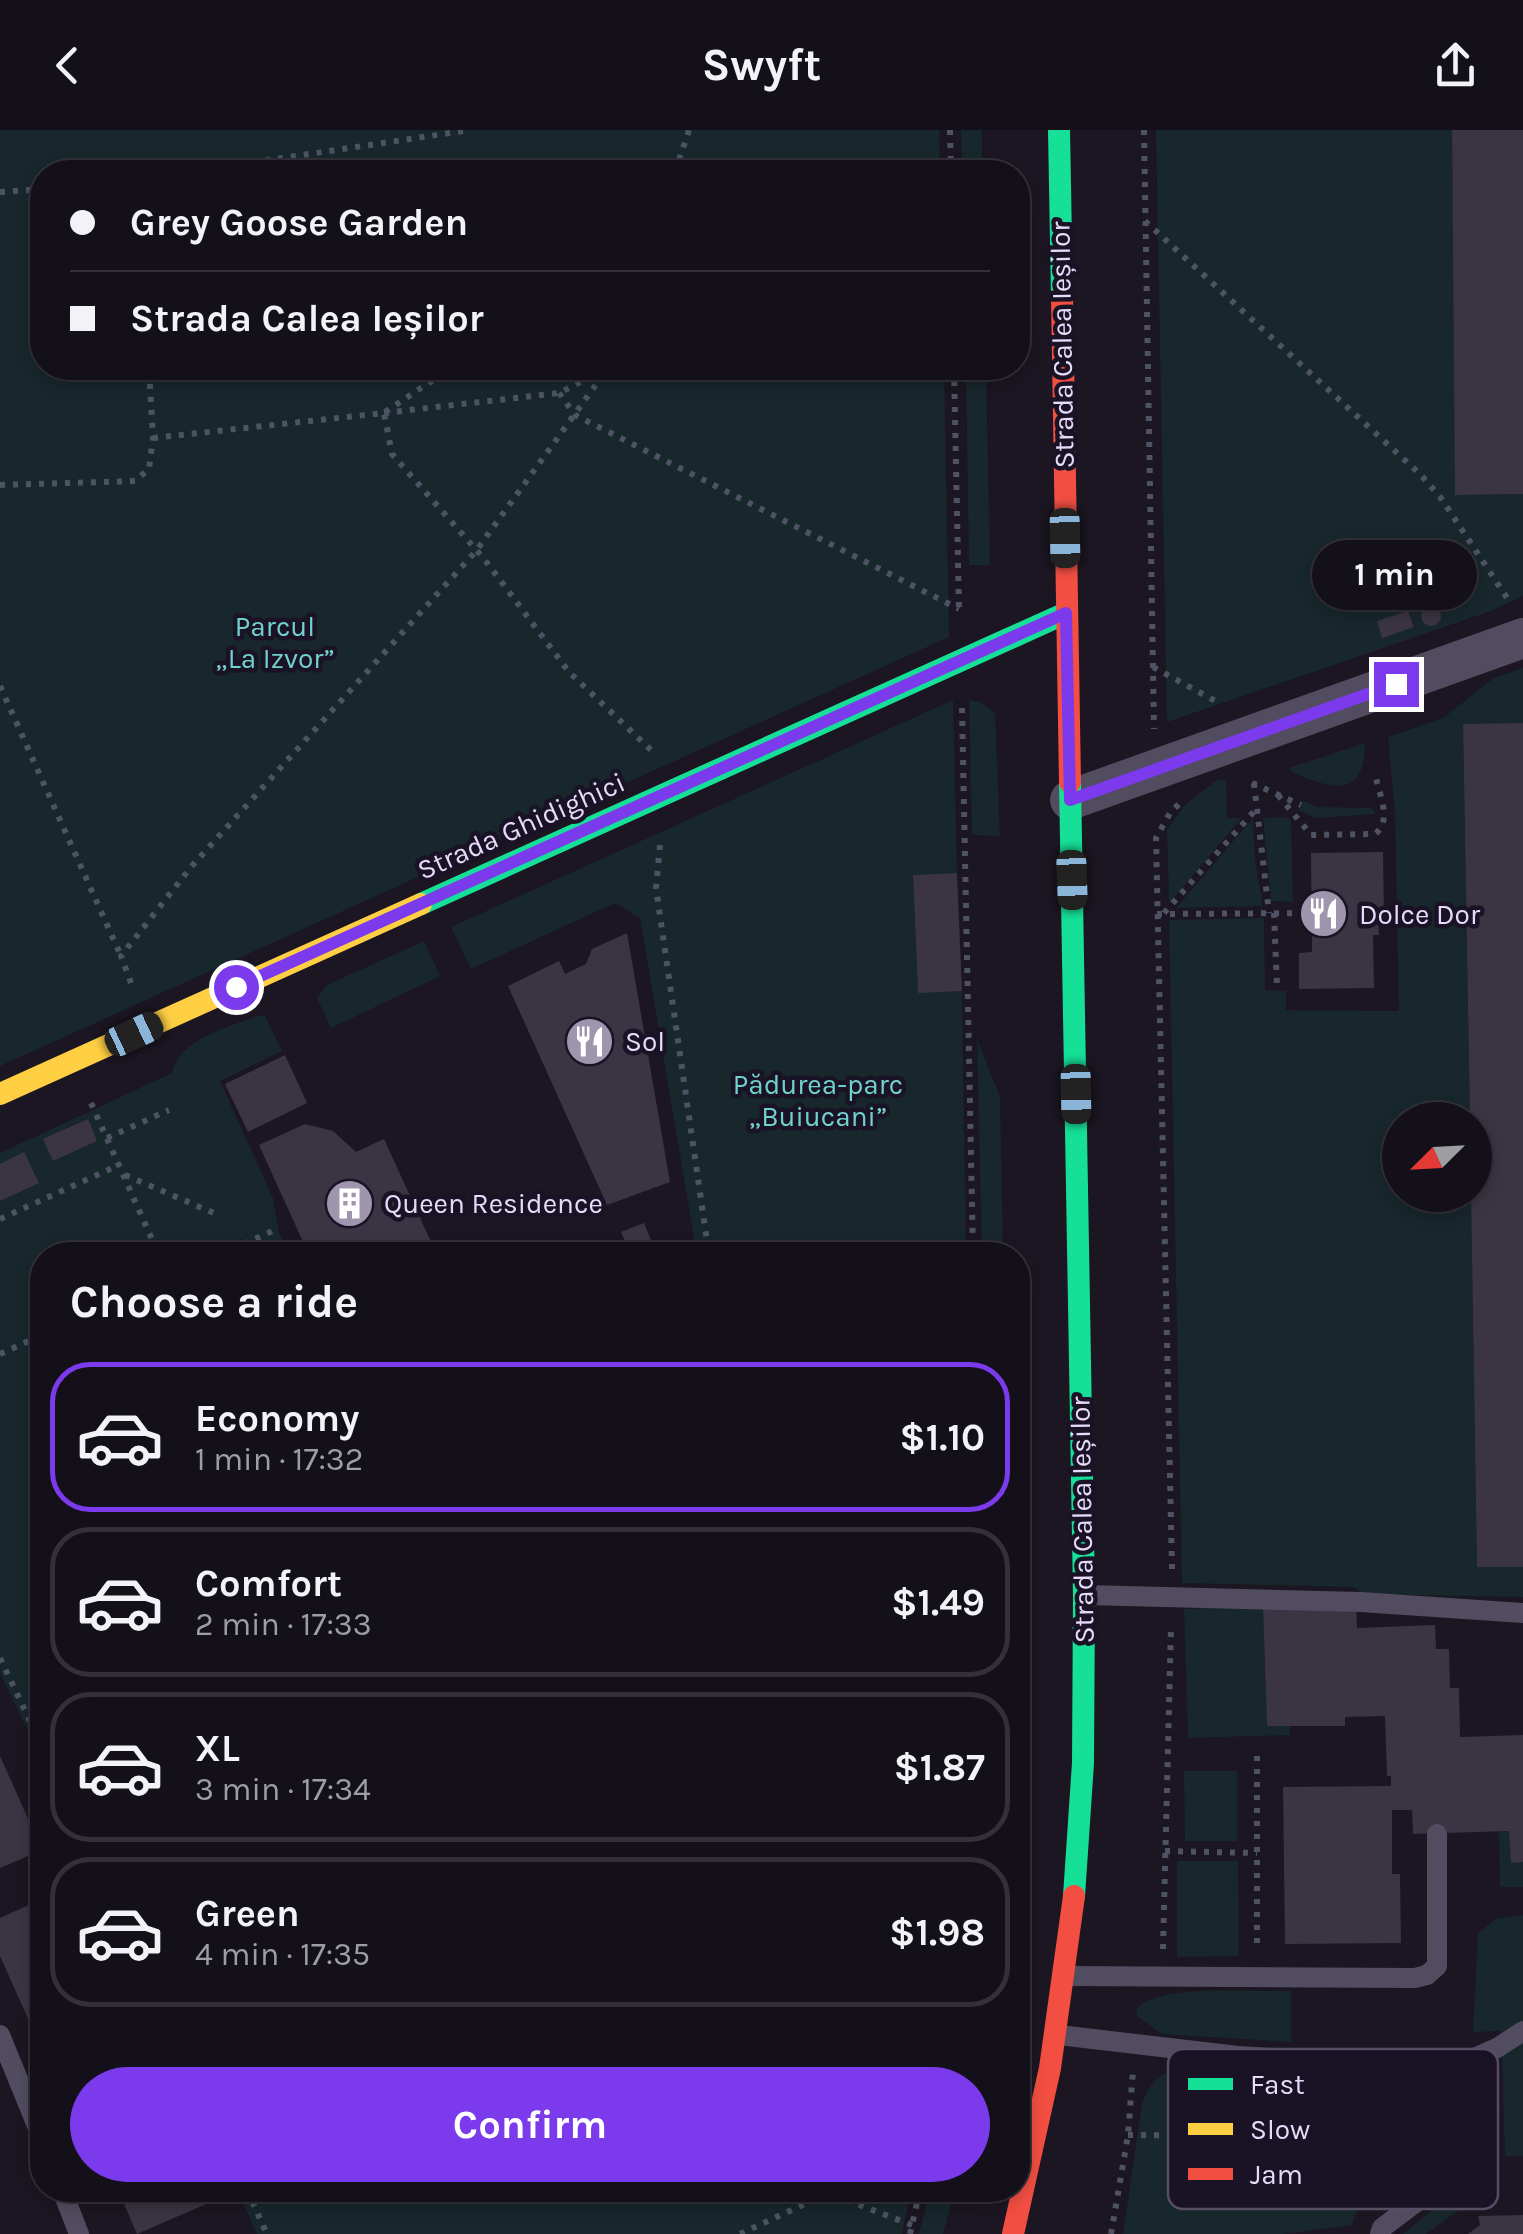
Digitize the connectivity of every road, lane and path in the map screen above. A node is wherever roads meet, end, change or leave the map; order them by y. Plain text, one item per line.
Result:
1 (470, 130) edge
2 (689, 130) edge
3 (950, 130) edge
4 (1059, 130) edge
5 (1144, 130) edge
6 (269, 160) edge
7 (678, 160) edge
8 (951, 160) edge
9 (30, 190) edge
10 (0, 192) edge
11 (1144, 220) junction
12 (150, 380) edge
13 (433, 380) edge
14 (585, 380) edge
15 (601, 380) edge
16 (954, 380) edge
17 (558, 393) junction
18 (384, 413) junction
19 (576, 415) junction
20 (153, 438) junction
21 (0, 485) edge
22 (476, 550) junction
23 (959, 609) junction
24 (1066, 613) junction
25 (959, 622) dead end
26 (1520, 625) edge
27 (1153, 667) junction
28 (0, 686) edge
29 (962, 702) dead end
30 (1236, 712) dead end
31 (1154, 736) dead end
32 (1244, 778) dead end
33 (1376, 778) dead end
34 (685, 784) junction
35 (1254, 784) junction
36 (1278, 795) junction
37 (1070, 800) junction
38 (1301, 806) dead end
39 (1256, 808) junction
40 (1156, 838) dead end
41 (657, 878) dead end
42 (1272, 913) junction
43 (1312, 913) dead end
44 (1160, 914) junction
45 (121, 956) junction
46 (1277, 987) dead end
47 (134, 1034) junction
48 (72, 1061) junction
49 (0, 1094) edge
50 (169, 1110) dead end
51 (107, 1138) junction
52 (119, 1165) junction
53 (123, 1175) junction
54 (216, 1214) dead end
55 (0, 1219) edge
56 (279, 1228) dead end
57 (153, 1242) edge
58 (248, 1242) edge
59 (706, 1242) edge
60 (973, 1242) edge
61 (30, 1340) edge
62 (0, 1354) edge
63 (1084, 1595) junction
64 (1172, 1598) junction
65 (1523, 1613) edge
66 (0, 1658) edge
67 (30, 1721) edge
68 (1257, 1756) dead end
69 (1437, 1834) dead end
70 (1165, 1851) junction
71 (1257, 1853) junction
72 (1162, 1974) junction
73 (1065, 1976) junction
74 (1257, 1976) junction
75 (1523, 2032) edge
76 (1057, 2035) junction
77 (0, 2036) edge
78 (1132, 2043) junction
79 (1181, 2049) edge
80 (1496, 2049) edge
81 (1144, 2070) dead end
82 (1134, 2073) junction
83 (30, 2109) edge
84 (1128, 2134) junction
85 (1168, 2135) edge
86 (1030, 2173) edge
87 (66, 2202) edge
88 (253, 2202) edge
89 (809, 2202) edge
90 (852, 2202) edge
91 (917, 2202) edge
92 (1022, 2202) edge
93 (1409, 2209) edge
94 (912, 2225) junction
95 (1382, 2231) edge
96 (78, 2234) edge
97 (267, 2234) edge
98 (740, 2234) edge
99 (910, 2234) edge
100 (1014, 2234) edge
101 (1110, 2234) edge

1 - 6 path
2 - 7 path
3 - 8 path
4 - 24 main road, Strada Calea Ieșilor
5 - 11 path
9 - 10 path
11 - 26 path
11 - 27 path
12 - 20 path
13 - 18 path
14 - 17 path
15 - 19 path
16 - 23 path
17 - 18 path
17 - 19 path
18 - 20 path
18 - 22 path
19 - 22 path
19 - 23 path
20 - 21 path
22 - 34 path
22 - 45 path
23 - 25 path
24 - 34 main road, Strada Ghidighici
24 - 37 main road, Strada Calea Ieșilor
26 - 37 street
27 - 30 path
27 - 31 path
28 - 45 path
29 - 60 path
32 - 35 path
33 - 36 path
34 - 47 main road, Strada Ghidighici
35 - 36 path
35 - 39 path
36 - 38 path
37 - 63 main road, Strada Calea Ieșilor
39 - 42 path
39 - 44 path
40 - 44 path
41 - 59 path
42 - 43 path
42 - 44 path
42 - 46 path
44 - 64 path
45 - 47 path
47 - 48 main road, Strada Ghidighici
48 - 49 main road, Strada Ghidighici
48 - 51 path
50 - 51 path
51 - 52 path
52 - 53 path
52 - 55 path
53 - 54 path
53 - 57 path
56 - 58 path
61 - 62 path
63 - 64 lane
63 - 73 main road, Strada Calea Ieșilor
64 - 65 lane
64 - 70 path
66 - 67 path
68 - 71 path
69 - 74 lane
70 - 71 path
70 - 72 path
71 - 74 path
72 - 73 lane
72 - 74 lane
73 - 76 main road, Strada Calea Ieșilor
75 - 80 lane
76 - 78 lane
76 - 86 main road, Strada Calea Ieșilor
77 - 83 lane
78 - 79 lane
78 - 82 path
81 - 82 path
82 - 84 path
84 - 85 path
84 - 101 path
87 - 96 lane
88 - 97 path
89 - 98 path
90 - 94 path
91 - 94 path
92 - 100 main road, Strada Calea Ieșilor
93 - 95 lane
94 - 99 path

